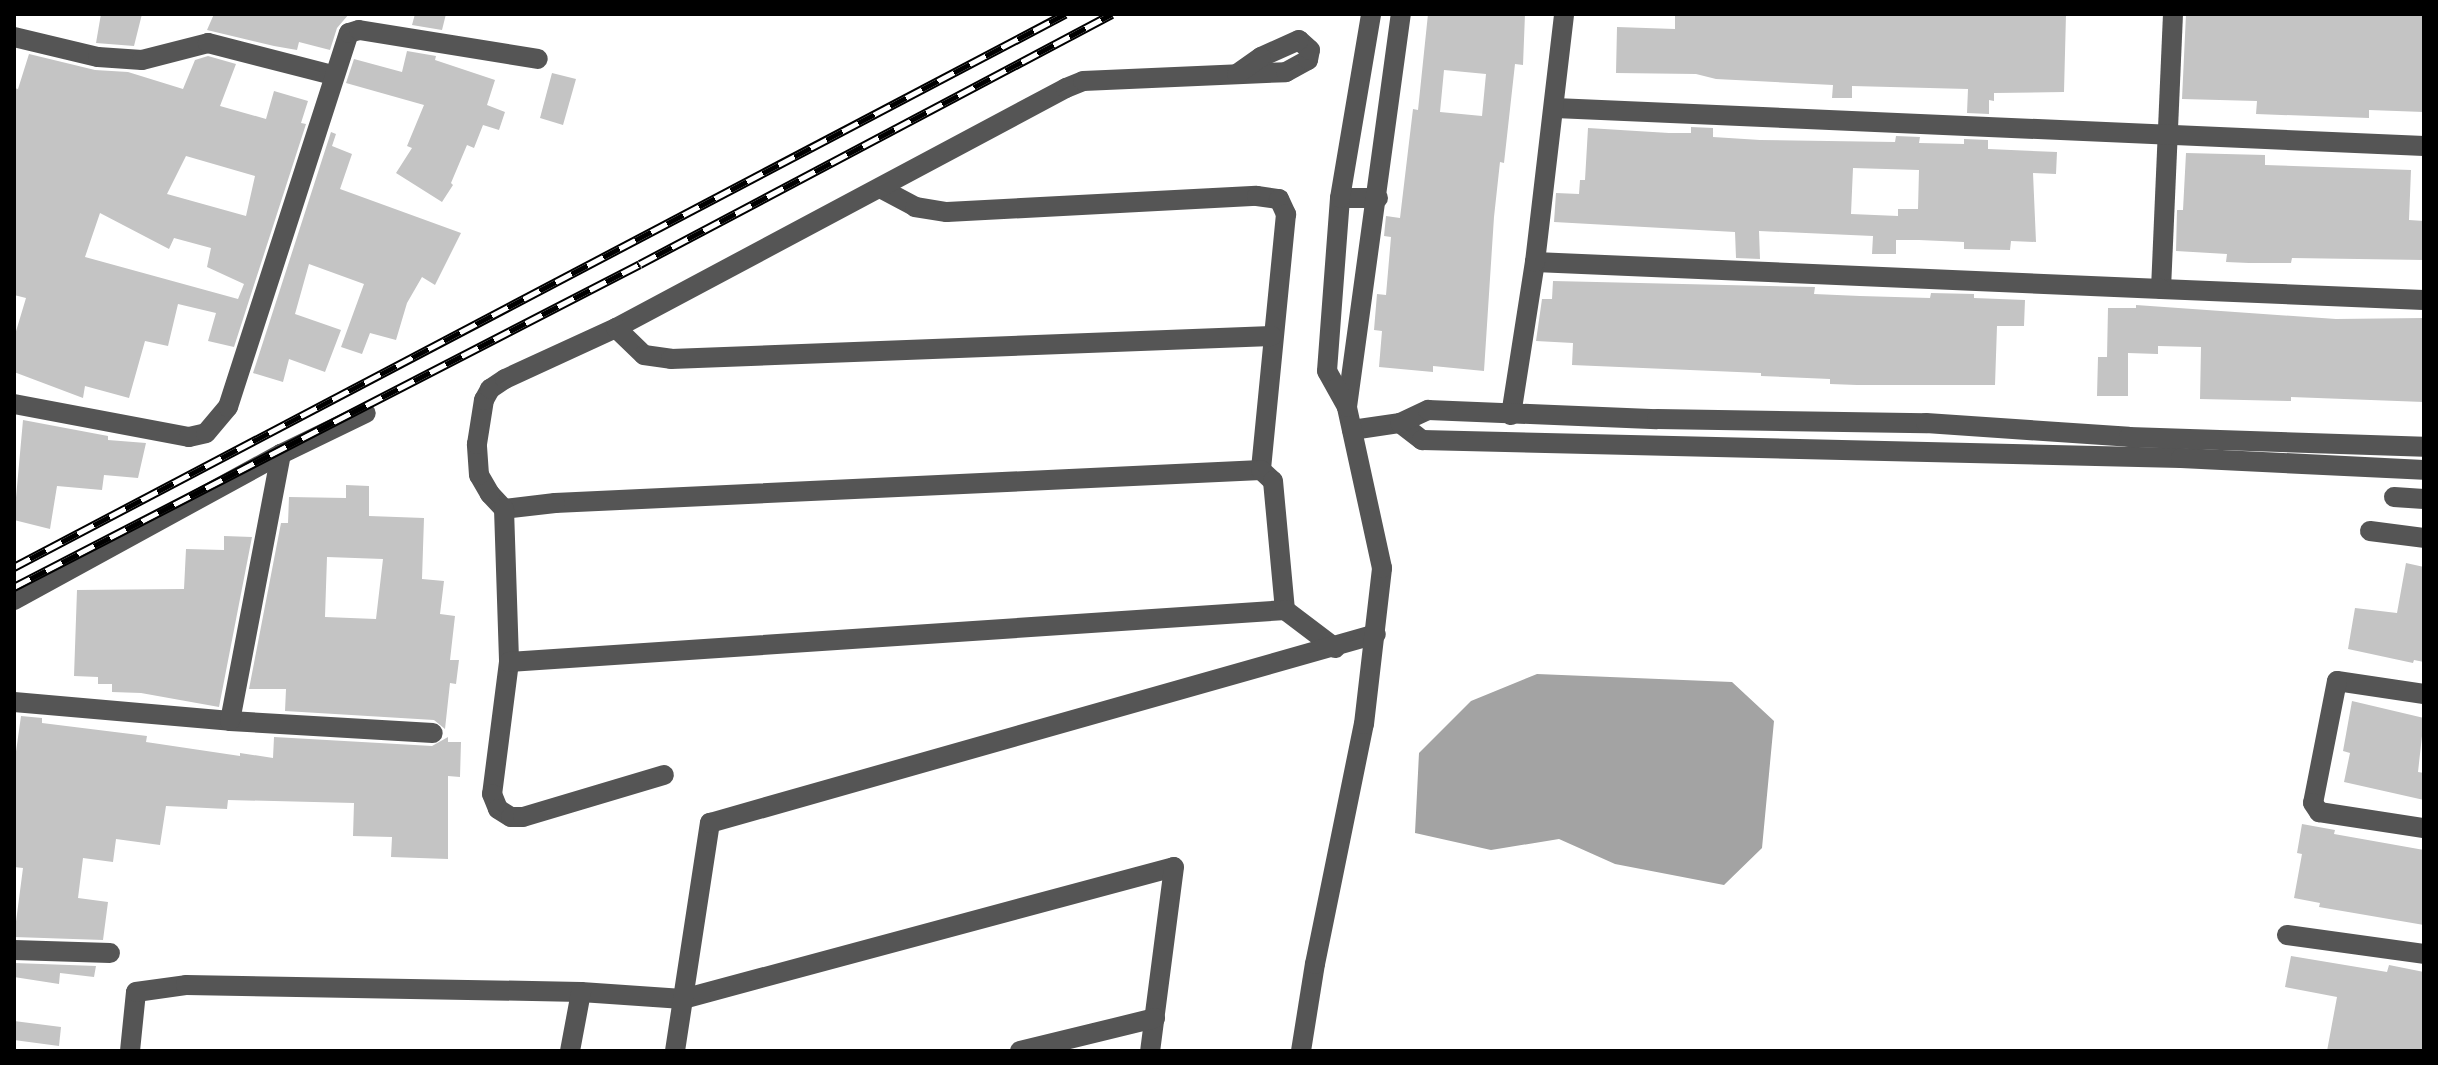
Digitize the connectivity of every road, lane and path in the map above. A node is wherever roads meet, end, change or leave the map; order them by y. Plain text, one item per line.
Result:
1 (1371, 14) edge
2 (1401, 14) edge
3 (1564, 14) edge
4 (2173, 14) edge
5 (14, 37) edge
6 (538, 59) dead end
7 (1237, 74) dead end
8 (333, 75) junction
9 (1555, 108) junction
10 (2168, 135) junction
11 (2424, 146) edge
12 (880, 188) junction
13 (1340, 198) junction
14 (1378, 198) junction
15 (1535, 262) junction
16 (2161, 289) junction
17 (2424, 300) edge
18 (616, 328) junction
19 (1272, 336) junction
20 (14, 404) edge
21 (1347, 407) junction
22 (366, 413) dead end
23 (1511, 415) junction
24 (1657, 419) junction
25 (1400, 423) junction
26 (1352, 430) junction
27 (1652, 444) junction
28 (2424, 447) edge
29 (281, 454) junction
30 (1261, 470) junction
31 (2424, 470) edge
32 (2394, 497) dead end
33 (2424, 499) edge
34 (504, 509) junction
35 (2370, 531) dead end
36 (2424, 538) edge
37 (14, 600) edge
38 (1285, 610) junction
39 (1376, 634) junction
40 (1335, 648) junction
41 (509, 662) junction
42 (2424, 694) edge
43 (14, 702) edge
44 (230, 721) junction
45 (433, 733) dead end
46 (664, 775) dead end
47 (2424, 828) edge
48 (2287, 935) dead end
49 (14, 950) edge
50 (110, 953) dead end
51 (2424, 954) edge
52 (581, 992) junction
53 (683, 999) junction
54 (1155, 1018) junction
55 (130, 1051) edge
56 (570, 1051) edge
57 (675, 1051) edge
58 (1020, 1051) edge
59 (1150, 1051) edge
60 (1301, 1051) edge

1 - 13 street
2 - 14 street
3 - 9 street
4 - 10 street
5 - 8 street
6 - 8 street
7 - 12 street
8 - 20 street
9 - 10 street
9 - 15 street
10 - 11 street
10 - 16 street
12 - 18 street
12 - 19 street
13 - 14 street
13 - 21 street
14 - 21 street
15 - 16 street
15 - 23 street
16 - 17 street
18 - 19 street
18 - 34 street
19 - 30 street
21 - 26 street
22 - 29 street
23 - 24 street
23 - 25 street
24 - 27 street
24 - 28 street
25 - 26 street
25 - 27 street
26 - 39 street
27 - 31 street
29 - 37 street
29 - 44 street
30 - 34 street
30 - 38 street
32 - 33 street
34 - 41 street
35 - 36 street
38 - 40 street
38 - 41 street
39 - 40 street
39 - 60 street
40 - 53 street
41 - 46 street
42 - 47 street
43 - 44 street
44 - 45 street
48 - 51 street
49 - 50 street
52 - 53 street
52 - 55 street
52 - 56 street
53 - 54 street
53 - 57 street
54 - 58 street
54 - 59 street

